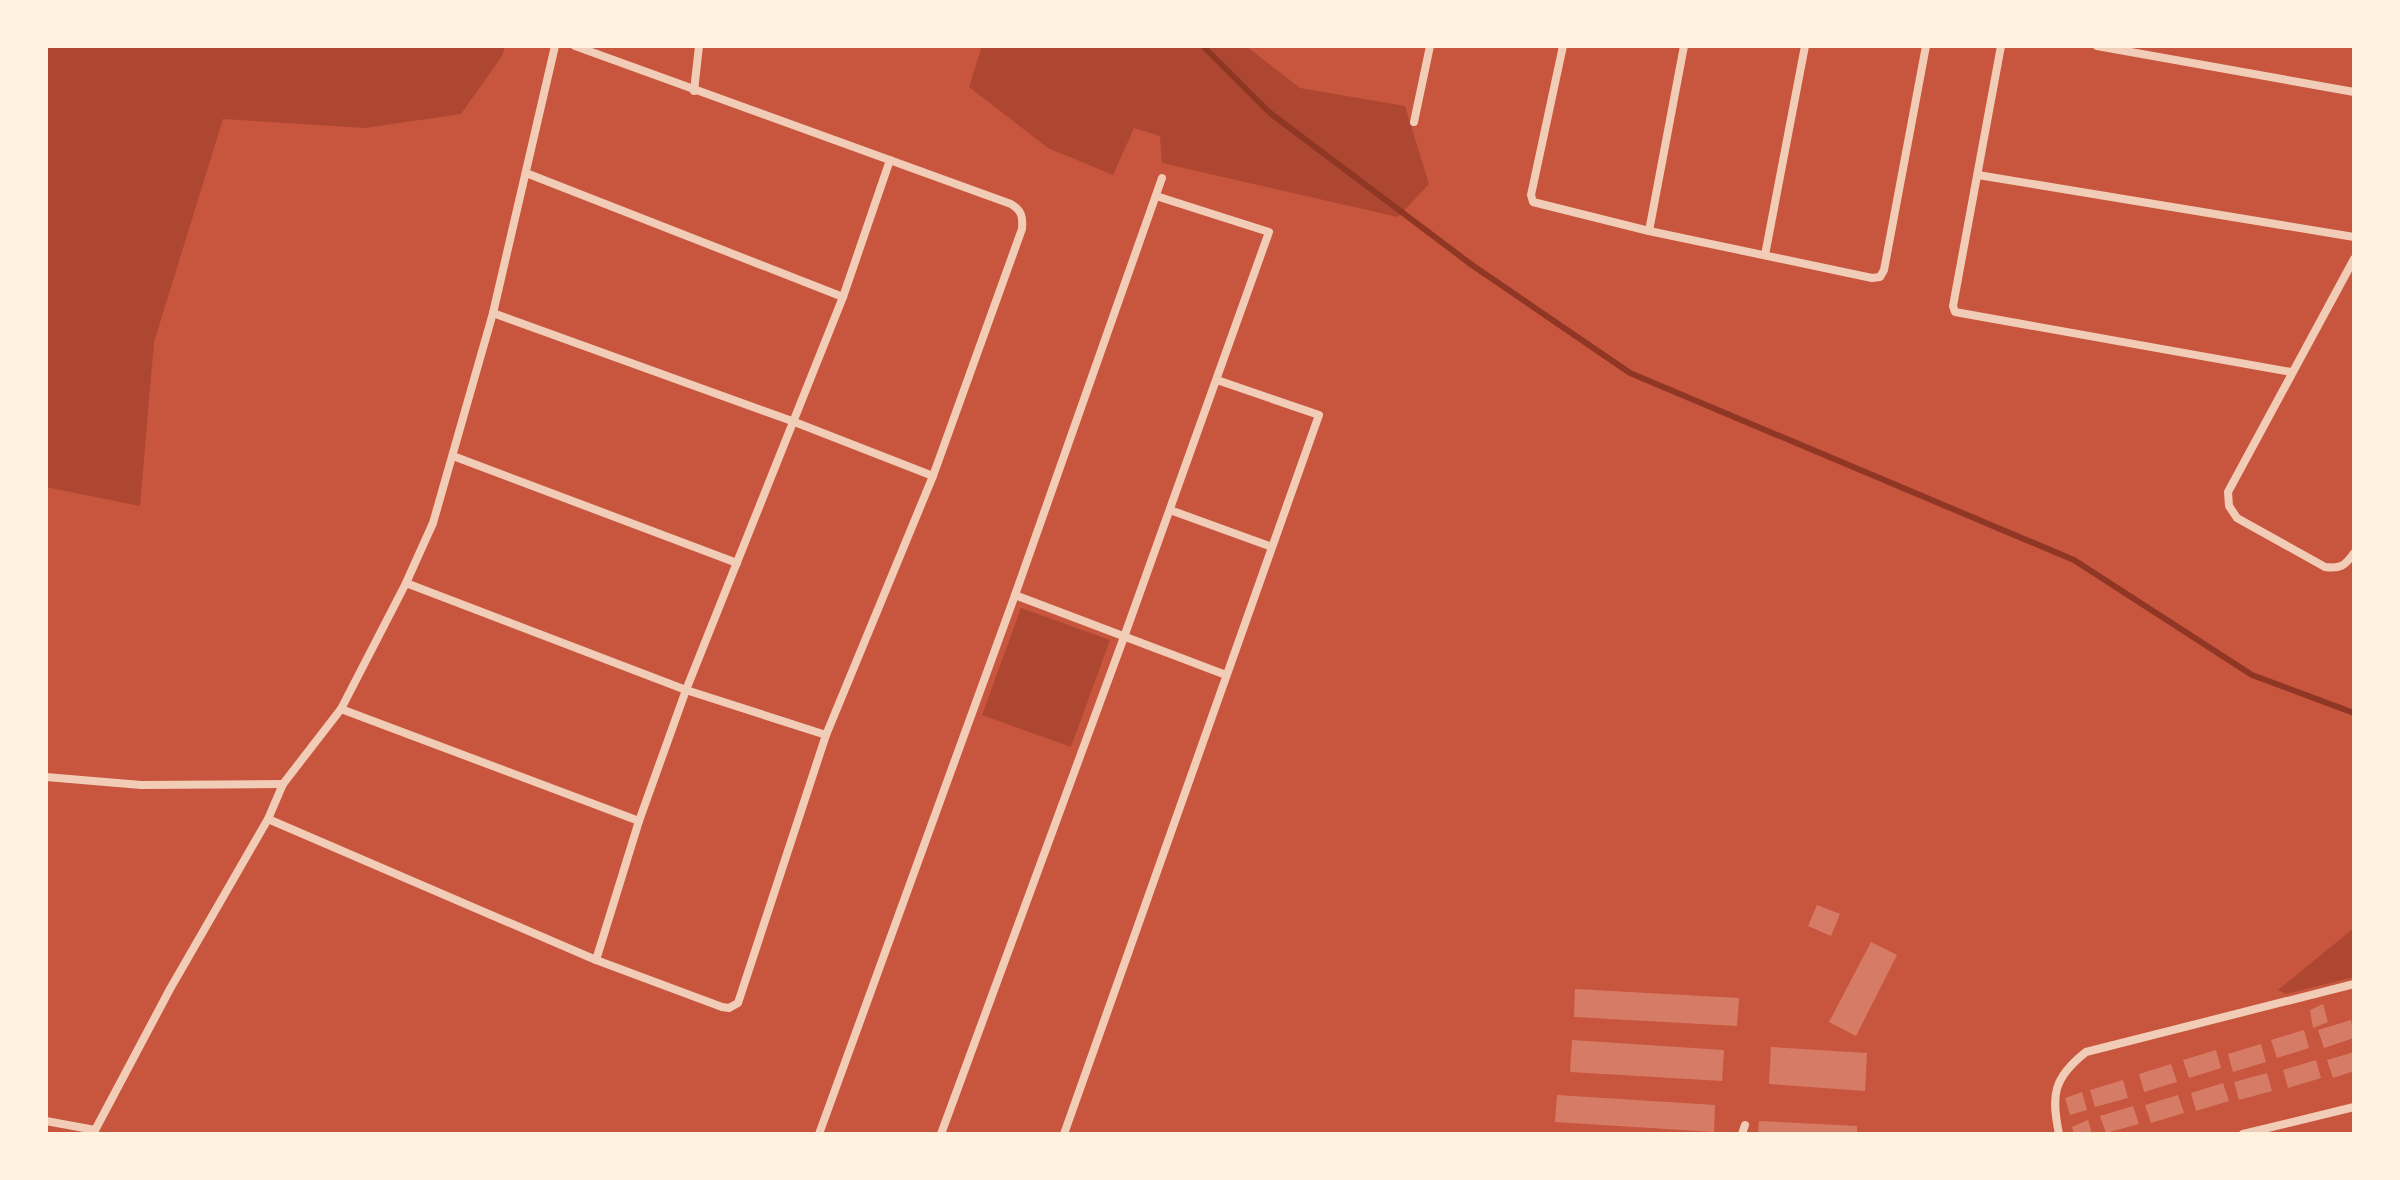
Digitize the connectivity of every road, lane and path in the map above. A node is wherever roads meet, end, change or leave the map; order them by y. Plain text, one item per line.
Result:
1 (555, 46) edge
2 (575, 46) edge
3 (699, 46) edge
4 (1430, 46) edge
5 (1563, 46) edge
6 (1684, 46) edge
7 (1805, 46) edge
8 (1926, 46) edge
9 (2001, 46) edge
10 (2097, 46) edge
11 (694, 91) junction
12 (2354, 92) edge
13 (1414, 122) dead end
14 (890, 160) junction
15 (526, 173) junction
16 (1978, 175) junction
17 (1162, 178) dead end
18 (1156, 196) junction
19 (1649, 231) junction
20 (2354, 237) edge
21 (1765, 255) junction
22 (2353, 262) edge
23 (843, 297) junction
24 (493, 313) junction
25 (2291, 372) junction
26 (1217, 380) junction
27 (792, 421) junction
28 (453, 456) junction
29 (933, 476) junction
30 (1170, 510) junction
31 (1272, 547) junction
32 (2354, 553) edge
33 (737, 563) junction
34 (406, 583) junction
35 (1015, 595) junction
36 (1124, 637) junction
37 (1226, 675) junction
38 (686, 690) junction
39 (341, 709) junction
40 (826, 735) junction
41 (46, 777) edge
42 (283, 784) junction
43 (268, 819) junction
44 (639, 821) junction
45 (596, 960) junction
46 (2354, 984) edge
47 (2354, 1107) edge
48 (46, 1121) edge
49 (94, 1132) edge
50 (819, 1134) edge
51 (941, 1134) edge
52 (1064, 1134) edge
53 (2059, 1134) edge
54 (2243, 1134) edge

1 - 15 street
2 - 11 street
3 - 11 street
4 - 13 street
5 - 19 street
6 - 19 street
7 - 21 street
8 - 21 street
9 - 16 street
10 - 12 street
11 - 14 street
14 - 23 street
14 - 29 street
15 - 23 street
15 - 24 street
16 - 20 street
16 - 25 street
17 - 18 street
18 - 26 street
18 - 35 street
19 - 21 street
22 - 25 street
23 - 27 street
24 - 27 street
24 - 28 street
25 - 32 street
26 - 30 street
26 - 31 street
27 - 29 street
27 - 33 street
28 - 33 street
28 - 34 street
29 - 40 street
30 - 31 street
30 - 36 street
31 - 37 street
33 - 38 street
34 - 38 street
34 - 39 street
35 - 36 street
35 - 50 street
36 - 37 street
36 - 51 street
37 - 52 street
38 - 40 street
38 - 44 street
39 - 42 street
39 - 44 street
40 - 45 street
41 - 42 street
42 - 43 street
43 - 45 street
43 - 49 street
44 - 45 street
46 - 53 street
47 - 54 street
48 - 49 street

